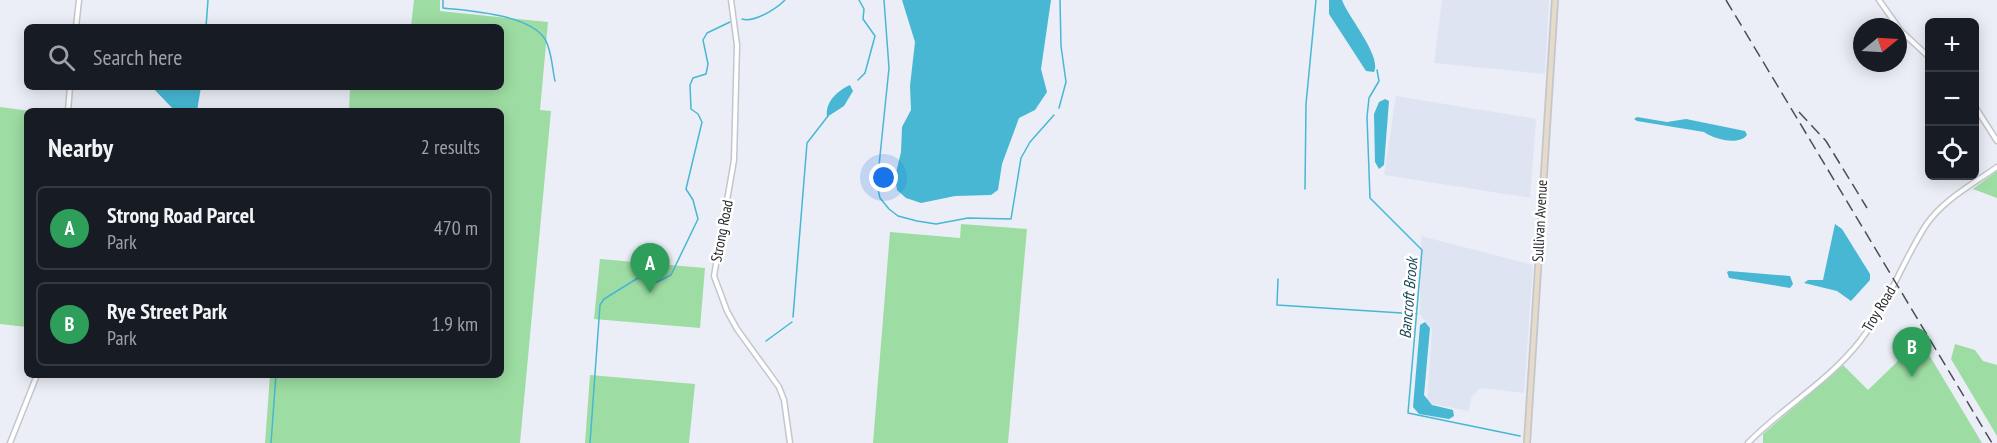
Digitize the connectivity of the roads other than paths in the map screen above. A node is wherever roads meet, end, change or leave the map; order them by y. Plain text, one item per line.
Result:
1 (79, 0) edge
2 (731, 0) edge
3 (1555, 0) edge
4 (1879, 0) edge
5 (76, 24) edge
6 (1925, 54) edge
7 (70, 90) edge
8 (68, 108) edge
9 (1979, 113) edge
10 (1997, 141) edge
11 (1997, 167) edge
12 (36, 378) edge
13 (10, 443) edge
14 (789, 443) edge
15 (1527, 443) edge
16 (1748, 443) edge

1 - 5 street
2 - 14 street, Strong Road
3 - 15 main road, Sullivan Avenue
4 - 6 street
7 - 8 street
9 - 10 street
11 - 16 street, Troy Road
12 - 13 street

